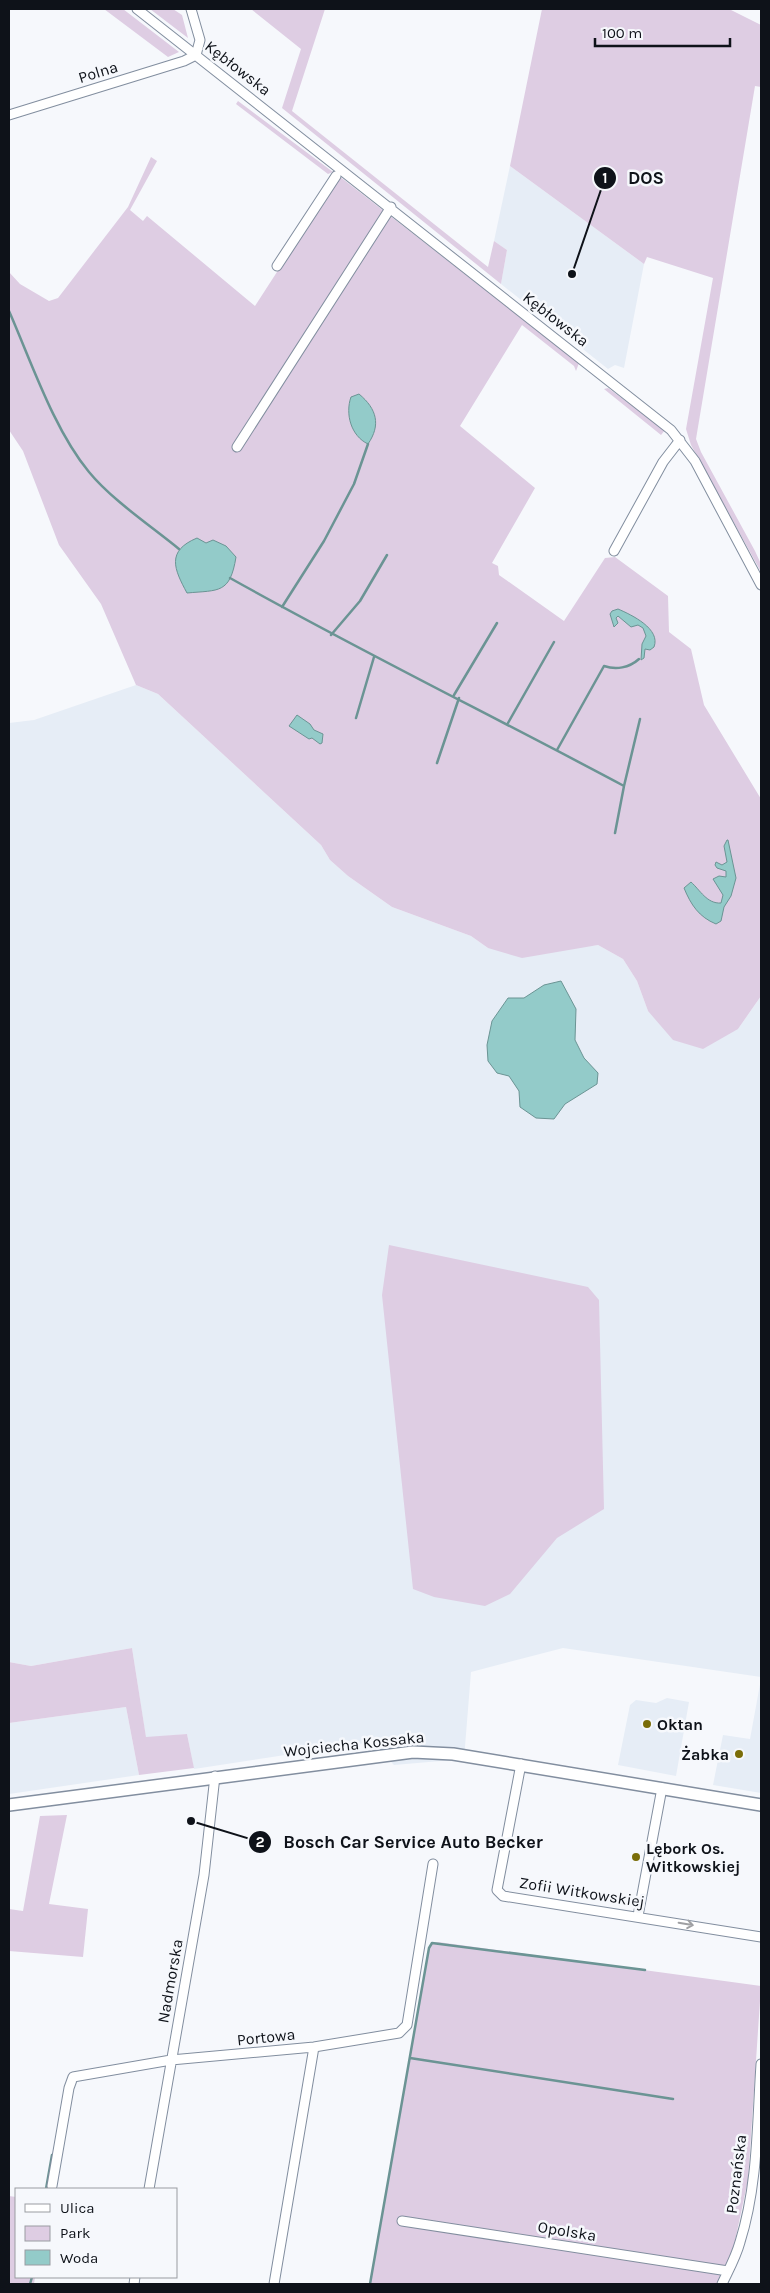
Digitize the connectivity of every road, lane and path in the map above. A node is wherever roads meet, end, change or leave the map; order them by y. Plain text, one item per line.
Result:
1 (137, 9) edge
2 (192, 9) edge
3 (196, 55) junction
4 (9, 115) edge
5 (336, 176) dead end
6 (391, 207) junction
7 (277, 266) dead end
8 (680, 440) junction
9 (237, 447) dead end
10 (614, 551) dead end
11 (761, 585) edge
12 (521, 1764) junction
13 (215, 1776) junction
14 (662, 1788) junction
15 (9, 1805) edge
16 (761, 1805) edge
17 (432, 1864) dead end
18 (638, 1916) junction
19 (761, 1937) edge
20 (314, 2047) junction
21 (171, 2060) junction
22 (761, 2064) edge
23 (759, 2133) edge
24 (52, 2186) dead end
25 (149, 2188) edge
26 (402, 2221) dead end
27 (728, 2271) junction
28 (274, 2284) edge
29 (722, 2284) edge

1 - 3 street, Kębłowska
2 - 3 street
3 - 4 street, Polna
3 - 6 street, Kębłowska
5 - 7 street
6 - 8 street, Kębłowska
6 - 9 street
8 - 10 street
8 - 11 street, Kębłowska
12 - 13 main road, Wojciecha Kossaka
12 - 14 main road, Wojciecha Kossaka
12 - 18 street, Zofii Witkowskiej
13 - 15 main road, Wojciecha Kossaka
13 - 21 street, Nadmorska
14 - 16 main road, Wojciecha Kossaka
14 - 18 street
17 - 20 street, Portowa
18 -> 19 street, Zofii Witkowskiej
20 - 21 street, Portowa
20 - 28 street
21 - 24 street, Portowa
21 - 25 street, Nadmorska
22 - 23 street, Poznańska
23 - 27 street, Poznańska
26 - 27 street, Opolska
27 - 29 street, Poznańska

